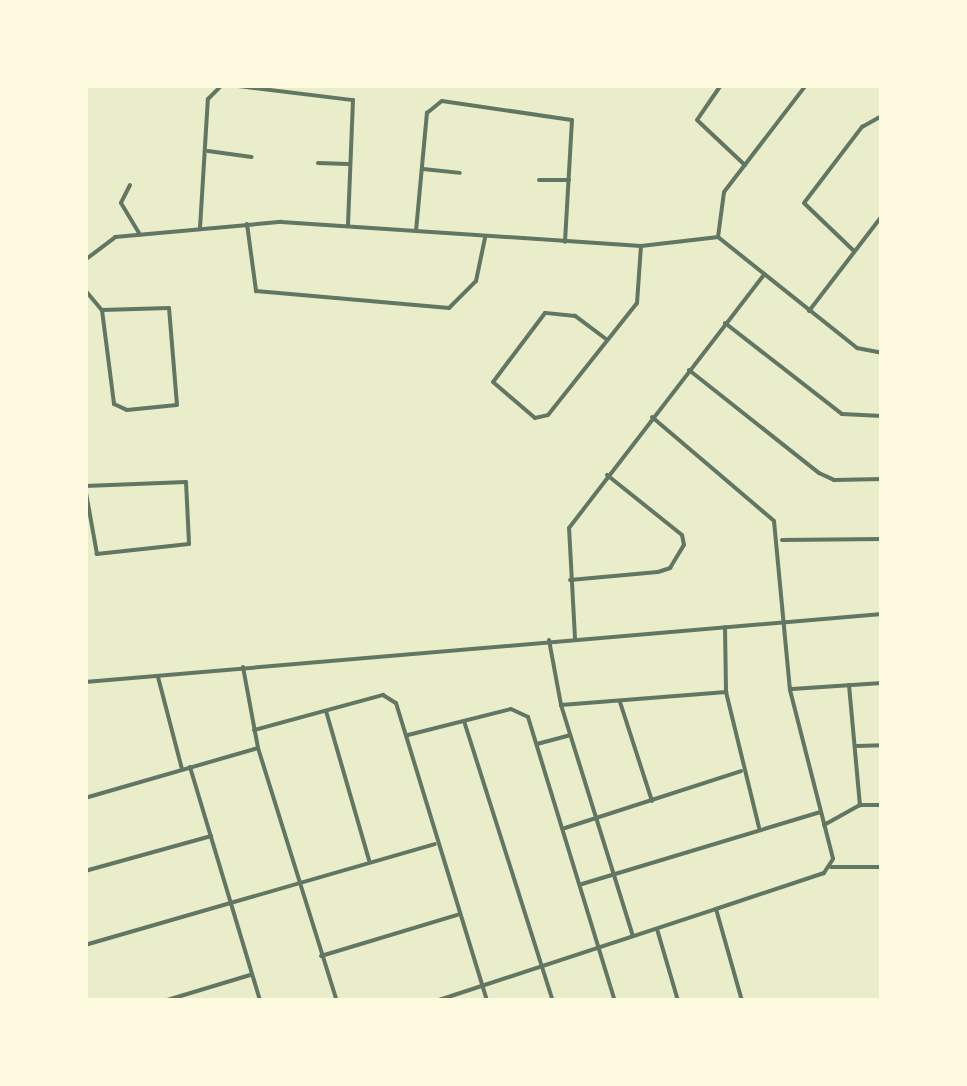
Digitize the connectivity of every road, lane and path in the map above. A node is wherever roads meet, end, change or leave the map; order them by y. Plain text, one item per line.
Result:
1 (222, 85) edge
2 (230, 85) edge
3 (721, 85) edge
4 (806, 85) edge
5 (882, 116) edge
6 (85, 131) edge
7 (85, 142) edge
8 (206, 150) junction
9 (252, 157) dead end
10 (318, 163) dead end
11 (350, 164) junction
12 (744, 165) junction
13 (423, 168) junction
14 (460, 173) dead end
15 (539, 180) dead end
16 (568, 180) junction
17 (130, 184) dead end
18 (882, 216) edge
19 (247, 224) junction
20 (348, 226) junction
21 (200, 228) junction
22 (416, 231) junction
23 (140, 234) junction
24 (484, 238) junction
25 (718, 238) junction
26 (566, 242) junction
27 (641, 246) junction
28 (854, 251) junction
29 (85, 260) edge
30 (764, 275) junction
31 (85, 290) edge
32 (102, 310) junction
33 (809, 311) junction
34 (725, 323) junction
35 (606, 339) junction
36 (882, 353) edge
37 (689, 370) junction
38 (882, 416) edge
39 (652, 418) junction
40 (607, 475) junction
41 (882, 479) edge
42 (85, 487) edge
43 (882, 539) edge
44 (780, 540) junction
45 (570, 580) junction
46 (882, 614) edge
47 (784, 620) junction
48 (726, 627) junction
49 (575, 638) junction
50 (548, 640) junction
51 (243, 667) junction
52 (158, 676) junction
53 (85, 682) edge
54 (882, 683) edge
55 (849, 685) junction
56 (790, 690) junction
57 (726, 692) junction
58 (620, 702) junction
59 (562, 705) junction
60 (326, 711) junction
61 (464, 721) junction
62 (254, 730) junction
63 (570, 734) junction
64 (408, 735) junction
65 (536, 744) junction
66 (882, 744) edge
67 (856, 746) junction
68 (258, 748) junction
69 (190, 767) junction
70 (182, 769) junction
71 (741, 771) junction
72 (85, 798) edge
73 (652, 801) junction
74 (860, 805) junction
75 (882, 805) edge
76 (820, 812) junction
77 (596, 818) junction
78 (824, 825) junction
79 (760, 827) junction
80 (564, 829) junction
81 (211, 836) junction
82 (435, 844) junction
83 (369, 862) junction
84 (831, 867) junction
85 (882, 867) edge
86 (85, 870) edge
87 (612, 874) junction
88 (582, 884) junction
89 (300, 885) junction
90 (232, 906) junction
91 (716, 910) junction
92 (460, 914) junction
93 (657, 929) junction
94 (634, 936) junction
95 (85, 945) edge
96 (600, 949) junction
97 (321, 956) junction
98 (543, 966) junction
99 (251, 975) junction
100 (482, 985) junction
101 (164, 1001) edge
102 (260, 1001) edge
103 (337, 1001) edge
104 (436, 1001) edge
105 (487, 1001) edge
106 (553, 1001) edge
107 (615, 1001) edge
108 (678, 1001) edge
109 (742, 1001) edge

1 - 8 street
2 - 11 street
3 - 12 street
4 - 12 street
5 - 28 street
6 - 7 street
8 - 9 street
8 - 21 street
10 - 11 street
11 - 20 street
12 - 25 street
13 - 14 street
13 - 16 street
13 - 22 street
15 - 16 street
16 - 26 street
17 - 23 street
18 - 28 street
19 - 20 street
19 - 21 street
19 - 24 street
20 - 22 street
21 - 23 street
22 - 24 street
23 - 29 street
24 - 26 street
25 - 27 street
25 - 30 street
26 - 27 street
27 - 35 street
28 - 33 street
30 - 33 street
30 - 34 street
31 - 32 street
32 - 32 street
33 - 36 street
34 - 37 street
34 - 38 street
35 - 35 street
37 - 39 street
37 - 41 street
39 - 40 street
39 - 44 street
40 - 45 street
40 - 45 street
42 - 42 street
43 - 44 street
44 - 47 street
45 - 49 street
46 - 47 street
47 - 48 street
47 - 56 street
48 - 49 street
48 - 57 street
49 - 50 street
50 - 51 street
50 - 59 street
51 - 52 street
51 - 62 street
52 - 53 street
52 - 70 street
54 - 55 street
55 - 56 street
55 - 67 street
56 - 76 street
57 - 58 street
57 - 71 street
58 - 59 street
58 - 73 street
59 - 63 street
60 - 62 street
60 - 64 street
60 - 83 street
61 - 64 street
61 - 65 street
61 - 98 street
62 - 68 street
63 - 65 street
63 - 77 street
64 - 82 street
65 - 80 street
66 - 67 street
67 - 74 street
68 - 69 street
68 - 89 street
69 - 70 street
69 - 81 street
70 - 72 street
71 - 73 street
71 - 79 street
73 - 77 street
74 - 75 street
74 - 78 street
76 - 78 street
76 - 79 street
77 - 80 street
77 - 87 street
78 - 84 street
79 - 87 street
80 - 88 street
81 - 86 street
81 - 90 street
82 - 83 street
82 - 92 street
83 - 89 street
84 - 85 street
84 - 91 street
87 - 88 street
87 - 94 street
88 - 96 street
89 - 90 street
89 - 97 street
90 - 95 street
90 - 99 street
91 - 93 street
91 - 109 street
92 - 97 street
92 - 100 street
93 - 94 street
93 - 108 street
94 - 96 street
96 - 98 street
96 - 107 street
97 - 103 street
98 - 100 street
98 - 106 street
99 - 101 street
99 - 102 street
100 - 104 street
100 - 105 street

